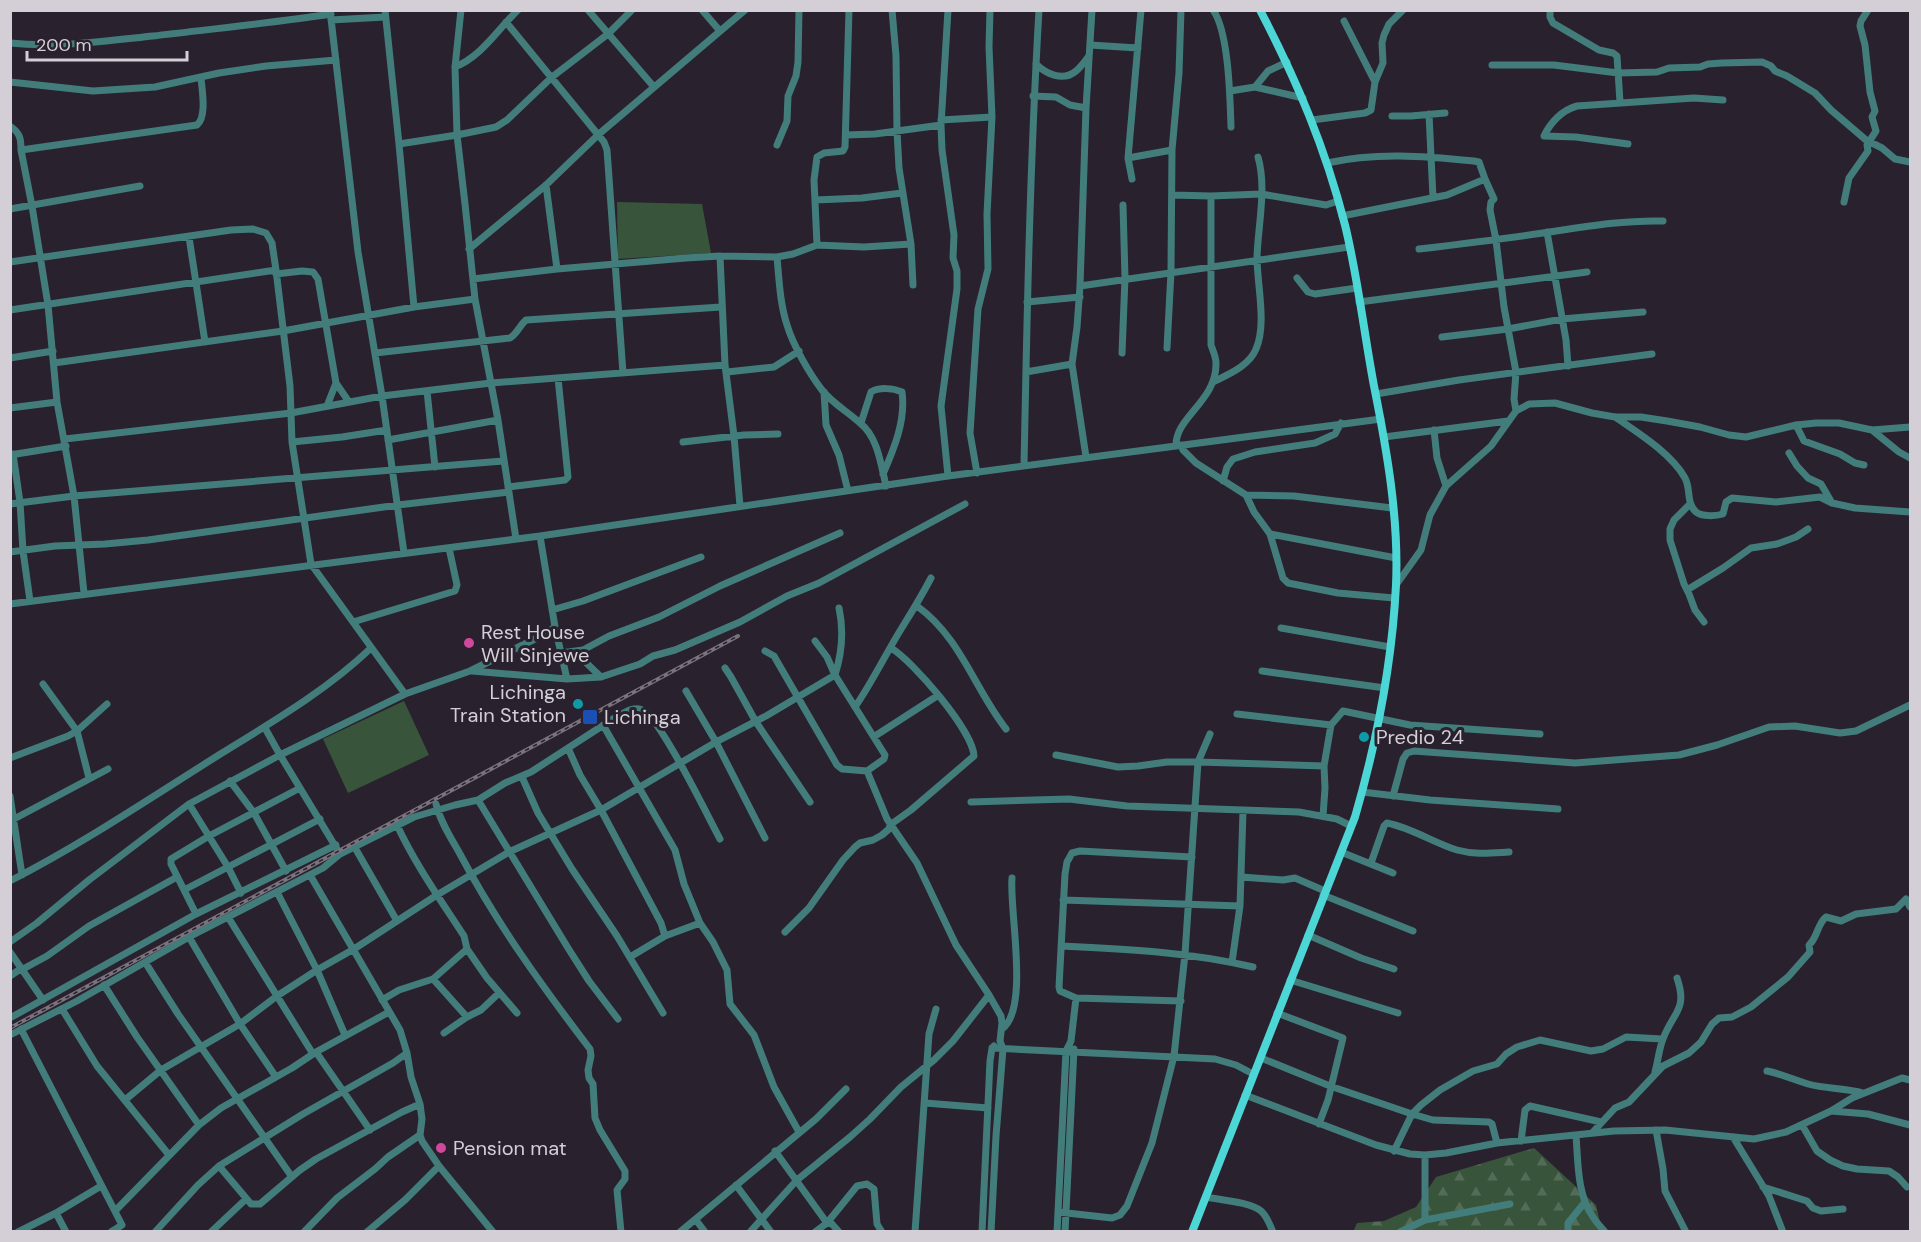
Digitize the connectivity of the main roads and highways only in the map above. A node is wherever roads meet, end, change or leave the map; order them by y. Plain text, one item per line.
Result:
1 (1260, 10) edge
2 (1192, 1232) edge

1 - 2 main road

